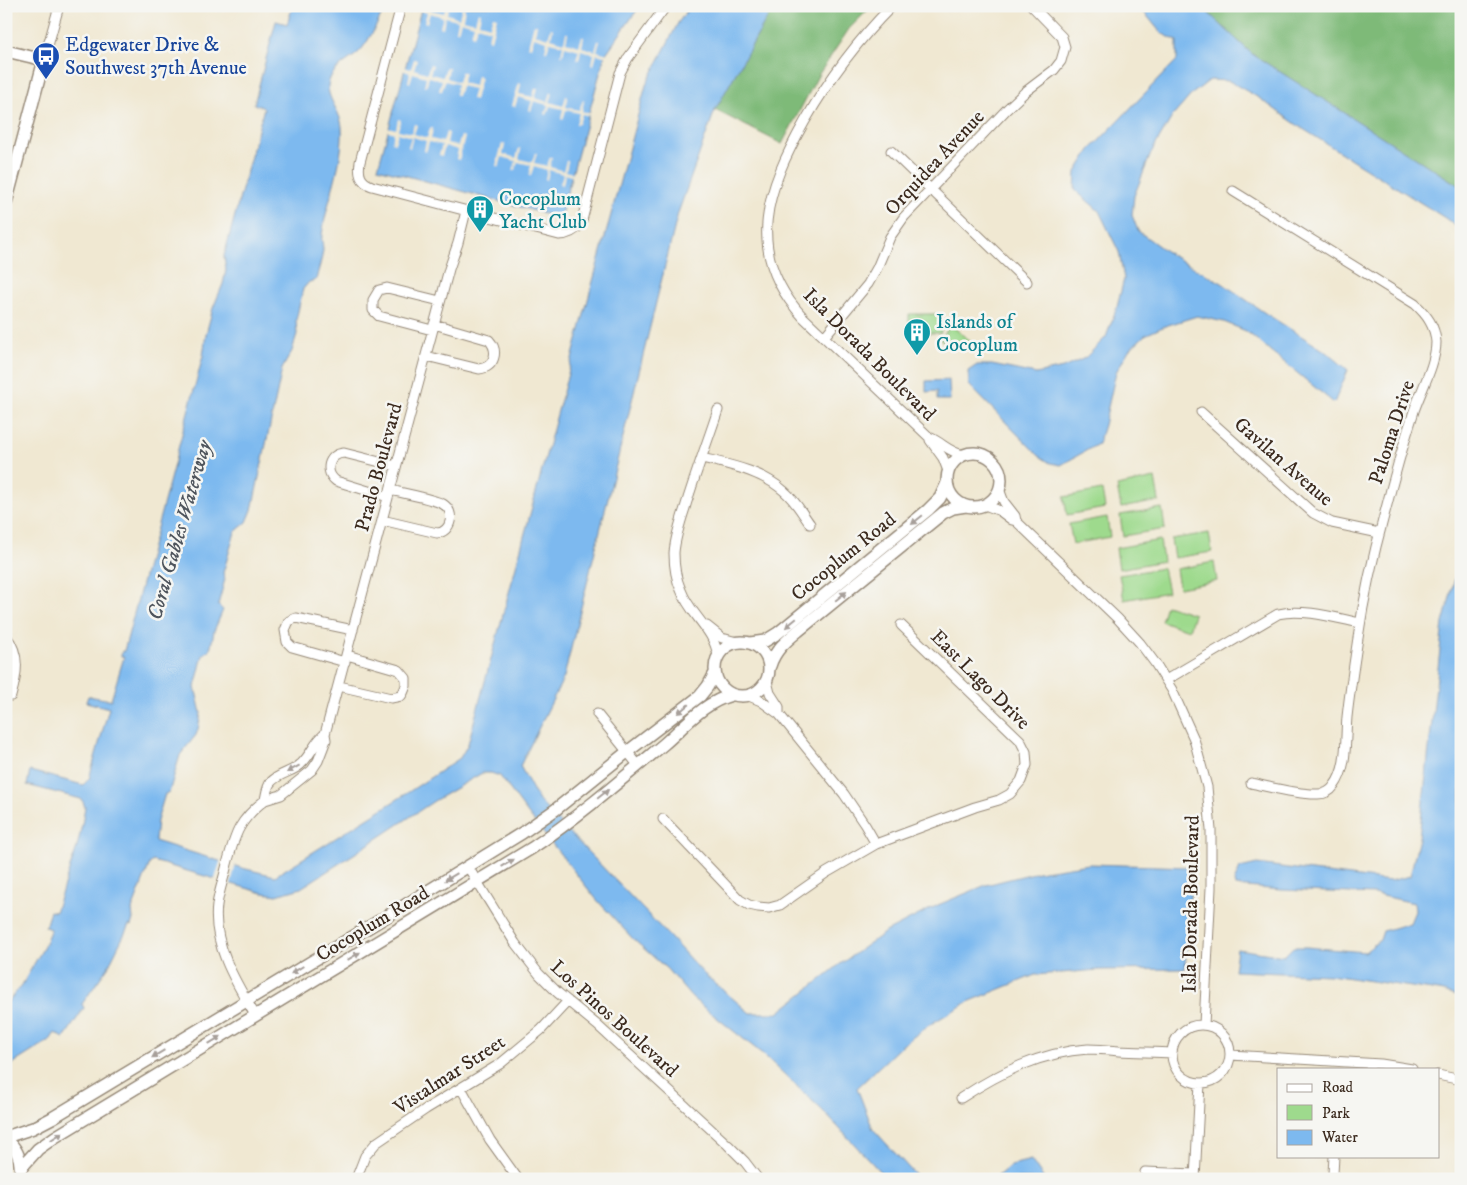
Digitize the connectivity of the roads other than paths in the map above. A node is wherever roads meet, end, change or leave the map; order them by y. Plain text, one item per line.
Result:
1 (59, 6) edge
2 (401, 6) edge
3 (666, 6) edge
4 (892, 6) edge
5 (1032, 6) edge
6 (6, 51) edge
7 (44, 60) junction
8 (890, 151) dead end
9 (930, 189) junction
10 (1233, 191) dead end
11 (6, 203) edge
12 (466, 210) junction
13 (1026, 282) dead end
14 (440, 301) junction
15 (433, 327) junction
16 (824, 337) junction
17 (426, 356) junction
18 (718, 410) dead end
19 (1201, 412) dead end
20 (929, 437) junction
21 (964, 454) junction
22 (702, 458) junction
23 (396, 466) junction
24 (948, 477) junction
25 (999, 489) junction
26 (389, 493) junction
27 (985, 505) junction
28 (966, 506) junction
29 (382, 520) junction
30 (1016, 521) junction
31 (810, 524) dead end
32 (1379, 533) junction
33 (1360, 623) junction
34 (704, 624) junction
35 (901, 625) dead end
36 (353, 630) junction
37 (6, 636) edge
38 (737, 642) junction
39 (750, 643) junction
40 (718, 656) junction
41 (346, 658) junction
42 (770, 666) junction
43 (715, 673) junction
44 (1166, 680) junction
45 (767, 681) junction
46 (338, 686) junction
47 (732, 695) junction
48 (11, 696) dead end
49 (749, 696) junction
50 (597, 714) dead end
51 (779, 714) junction
52 (326, 734) junction
53 (627, 752) junction
54 (638, 765) junction
55 (1251, 783) dead end
56 (265, 800) junction
57 (663, 818) dead end
58 (876, 844) junction
59 (468, 867) junction
60 (477, 882) junction
61 (246, 1001) junction
62 (568, 1001) junction
63 (255, 1015) junction
64 (1204, 1026) junction
65 (1172, 1054) junction
66 (1230, 1055) junction
67 (1339, 1065) edge
68 (1406, 1068) edge
69 (1440, 1075) edge
70 (1461, 1080) edge
71 (1200, 1083) junction
72 (461, 1088) junction
73 (961, 1098) dead end
74 (6, 1138) edge
75 (1334, 1158) edge
76 (1145, 1172) dead end
77 (21, 1174) edge
78 (1333, 1174) dead end
79 (1195, 1176) edge
80 (356, 1179) edge
81 (518, 1179) edge
82 (758, 1179) edge

1 - 7 street
2 - 12 street
3 - 12 street
4 - 16 street, Isla Dorada Boulevard
5 - 9 street, Orquidea Avenue
6 - 7 street
7 - 11 street
8 - 9 street
9 - 13 street
9 - 16 street, Orquidea Avenue
10 - 32 street, Paloma Drive
12 - 14 street, Prado Boulevard
14 - 15 street, Prado Boulevard
14 - 15 street
15 - 17 street, Prado Boulevard
15 - 17 street
16 - 20 street, Isla Dorada Boulevard
17 - 23 street, Prado Boulevard
18 - 22 street
19 - 32 street, Gavilan Avenue
20 - 21 street, Isla Dorada Boulevard
20 - 24 street, Isla Dorada Boulevard
21 - 24 street
21 - 25 street
22 - 31 street
22 - 34 street
23 - 26 street, Prado Boulevard
23 - 26 street
24 - 28 street
24 -> 39 street, Cocoplum Road
25 - 27 street
25 - 30 street, Isla Dorada Boulevard
26 - 29 street, Prado Boulevard
26 - 29 street
27 - 28 street
27 - 30 street, Isla Dorada Boulevard
42 -> 28 street, Cocoplum Road
29 - 36 street, Prado Boulevard
30 - 44 street, Isla Dorada Boulevard
32 - 33 street, Paloma Drive
33 - 44 street
33 - 55 street, Paloma Drive
34 - 38 street
34 - 40 street
35 - 58 street, East Lago Drive
36 - 41 street, Prado Boulevard
36 - 41 street
37 - 48 street
38 - 39 street, Cocoplum Road
38 - 40 street
39 - 42 street
40 - 43 street, Cocoplum Road
41 - 46 street, Prado Boulevard
41 - 46 street
42 - 45 street, Cocoplum Road
43 - 47 street
43 -> 53 street, Cocoplum Road
44 - 64 street, Isla Dorada Boulevard
45 - 49 street
45 - 51 street
46 - 52 street, Prado Boulevard
47 - 49 street, Cocoplum Road
47 - 54 street, Cocoplum Road
49 - 51 street
50 - 53 street
51 - 58 street
52 -> 56 street, Prado Boulevard
52 - 56 street, Prado Boulevard
53 - 54 street
53 - 59 street, Cocoplum Road
60 -> 54 street, Cocoplum Road
56 - 61 street, Prado Boulevard
57 - 58 street, East Lago Drive
59 - 60 street, Los Pinos Boulevard
59 -> 61 street, Cocoplum Road
60 - 62 street, Los Pinos Boulevard
63 -> 60 street, Cocoplum Road
61 - 63 street, Prado Boulevard
61 -> 74 street, Cocoplum Road
62 - 72 street, Vistalmar Street
62 - 82 street, Los Pinos Boulevard
77 -> 63 street, Cocoplum Road
64 - 65 street
64 - 66 street
65 - 71 street
65 - 73 street
66 - 67 street
66 - 71 street
67 - 68 street
69 - 70 street
71 - 79 street
72 - 80 street, Vistalmar Street
72 - 81 street
74 - 77 street
75 - 78 street
76 - 79 street

